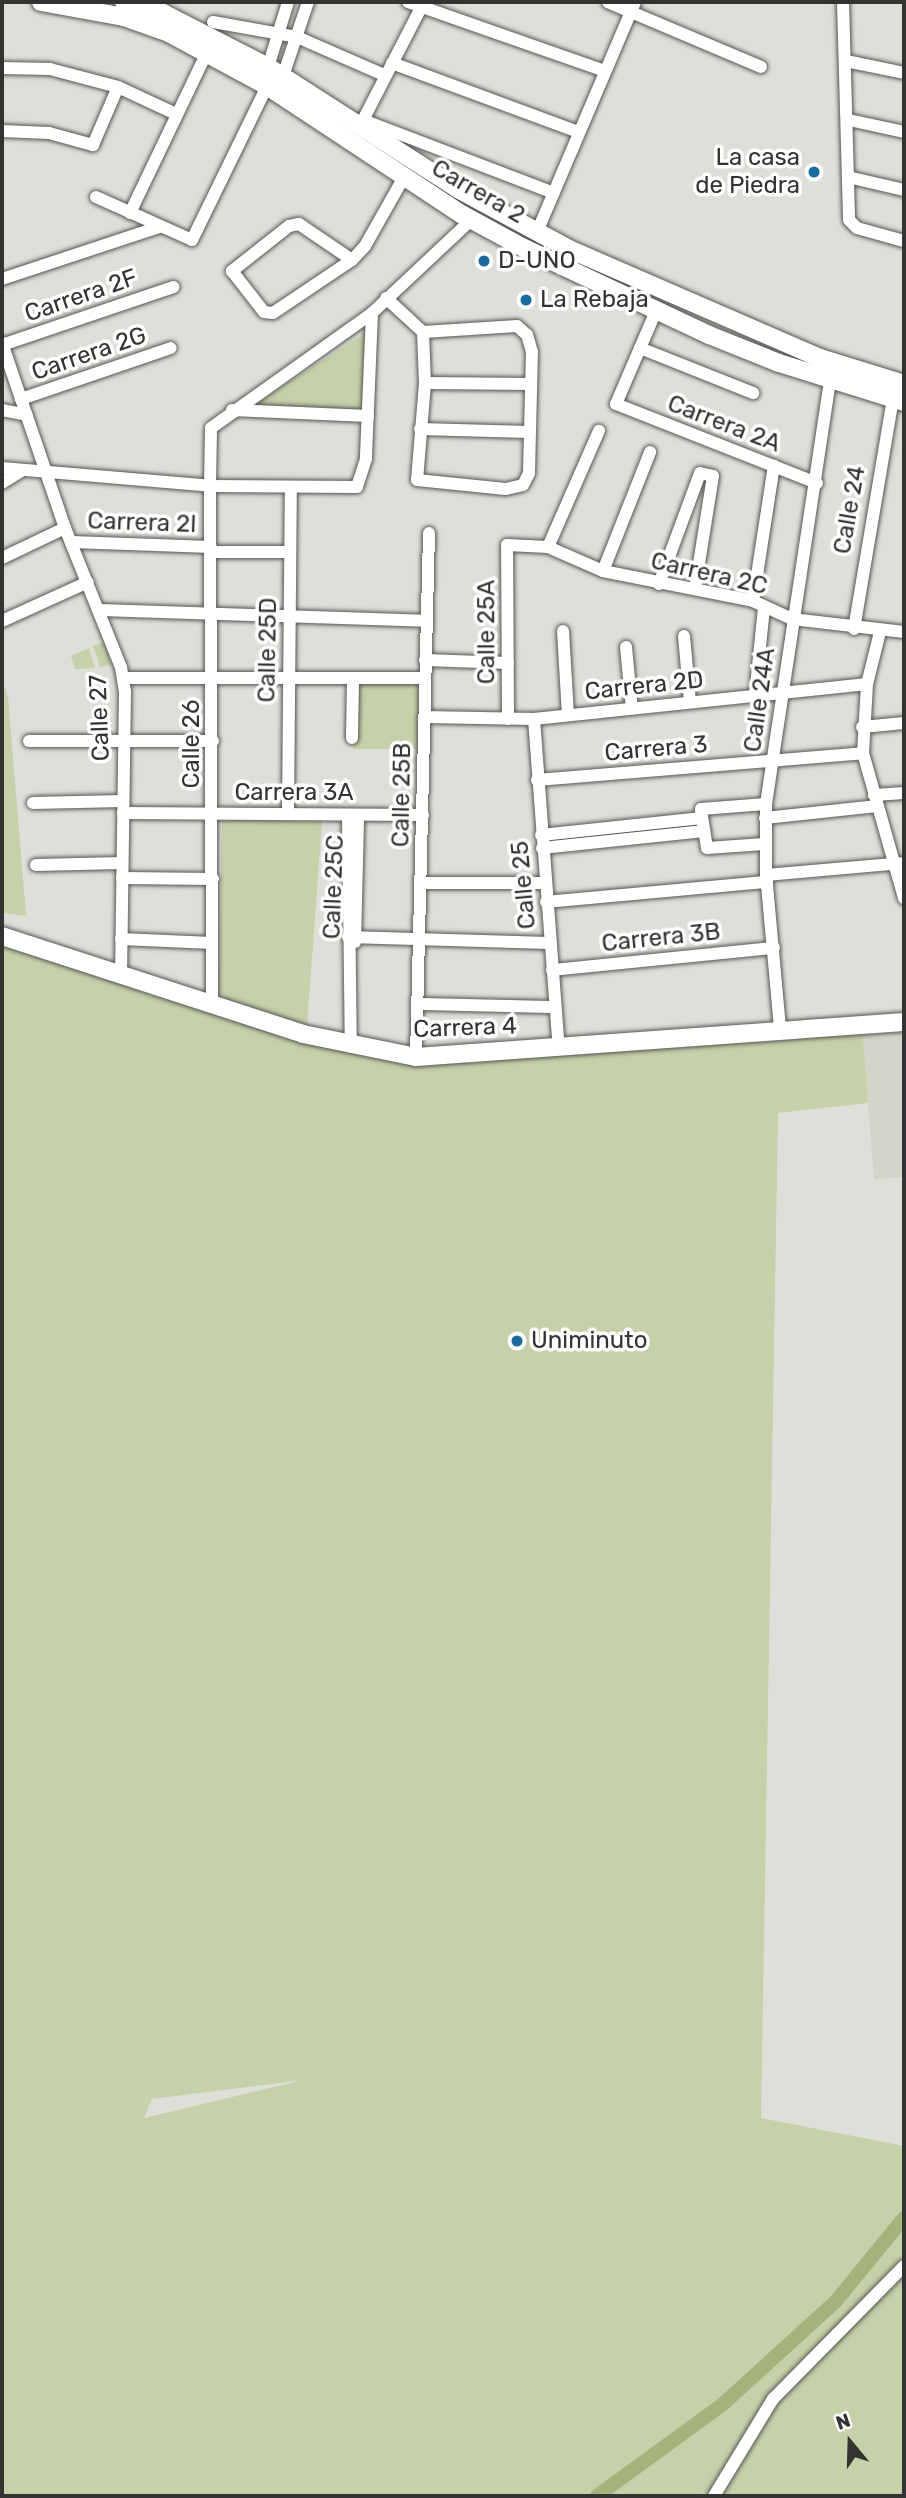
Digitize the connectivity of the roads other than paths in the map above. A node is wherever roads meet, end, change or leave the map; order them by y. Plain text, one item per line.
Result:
1 (41, 2) edge
2 (124, 2) edge
3 (288, 2) edge
4 (308, 2) edge
5 (408, 2) edge
6 (608, 2) edge
7 (843, 2) edge
8 (422, 5) edge
9 (633, 7) edge
10 (213, 22) dead end
11 (278, 33) junction
12 (297, 37) junction
13 (207, 52) junction
14 (846, 61) junction
15 (761, 66) dead end
16 (2, 68) edge
17 (388, 69) junction
18 (275, 71) junction
19 (605, 71) junction
20 (904, 73) edge
21 (267, 86) junction
22 (118, 88) junction
23 (176, 114) junction
24 (849, 120) junction
25 (361, 124) junction
26 (2, 131) edge
27 (579, 132) junction
28 (904, 132) edge
29 (404, 177) junction
30 (848, 177) junction
31 (458, 189) junction
32 (904, 190) edge
33 (554, 192) junction
34 (96, 197) dead end
35 (474, 199) junction
36 (446, 204) junction
37 (130, 213) junction
38 (467, 218) junction
39 (159, 227) junction
40 (537, 232) junction
41 (904, 241) edge
42 (352, 260) junction
43 (2, 279) edge
44 (173, 287) dead end
45 (386, 298) junction
46 (656, 312) junction
47 (372, 313) junction
48 (423, 332) junction
49 (2, 344) edge
50 (171, 348) dead end
51 (640, 348) junction
52 (830, 380) junction
53 (425, 383) junction
54 (531, 384) junction
55 (904, 384) edge
56 (753, 393) dead end
57 (21, 400) junction
58 (899, 400) edge
59 (2, 410) edge
60 (232, 410) junction
61 (27, 415) junction
62 (368, 416) junction
63 (420, 429) junction
64 (599, 431) dead end
65 (529, 432) junction
66 (650, 452) dead end
67 (774, 466) junction
68 (2, 468) edge
69 (21, 471) junction
70 (49, 475) junction
71 (2, 483) edge
72 (817, 483) junction
73 (210, 486) junction
74 (290, 488) junction
75 (65, 527) junction
76 (429, 533) dead end
77 (72, 542) junction
78 (507, 545) joint
79 (548, 547) junction
80 (211, 549) junction
81 (290, 552) junction
82 (2, 558) edge
83 (603, 571) junction
84 (88, 582) junction
85 (659, 584) junction
86 (695, 589) junction
87 (759, 604) junction
88 (99, 610) junction
89 (213, 613) junction
90 (289, 616) junction
91 (792, 619) junction
92 (2, 621) edge
93 (426, 621) junction
94 (854, 629) junction
95 (564, 631) dead end
96 (880, 632) junction
97 (904, 632) edge
98 (684, 636) dead end
99 (626, 647) dead end
100 (425, 660) junction
101 (508, 663) junction
102 (288, 677) junction
103 (123, 678) junction
104 (213, 678) junction
105 (354, 678) junction
106 (425, 678) junction
107 (867, 684) junction
108 (780, 693) junction
109 (755, 696) junction
110 (690, 702) junction
111 (632, 709) junction
112 (568, 715) junction
113 (424, 717) junction
114 (508, 719) junction
115 (534, 719) junction
116 (904, 723) edge
117 (862, 727) junction
118 (352, 738) dead end
119 (123, 739) junction
120 (29, 741) dead end
121 (213, 741) junction
122 (863, 752) junction
123 (773, 761) junction
124 (537, 780) junction
125 (904, 793) edge
126 (876, 801) junction
127 (33, 803) dead end
128 (123, 807) junction
129 (765, 811) junction
130 (213, 814) junction
131 (288, 814) junction
132 (353, 815) junction
133 (423, 815) junction
134 (703, 824) junction
135 (541, 841) junction
136 (764, 844) junction
137 (122, 863) junction
138 (900, 864) edge
139 (36, 865) dead end
140 (122, 878) junction
141 (766, 878) junction
142 (213, 879) junction
143 (421, 883) junction
144 (544, 883) junction
145 (904, 898) edge
146 (546, 902) junction
147 (2, 936) edge
148 (352, 937) junction
149 (121, 939) junction
150 (418, 942) junction
151 (212, 943) junction
152 (549, 943) junction
153 (774, 948) junction
154 (552, 970) junction
155 (121, 973) junction
156 (212, 1003) junction
157 (418, 1003) junction
158 (555, 1007) junction
159 (904, 1022) edge
160 (780, 1028) junction
161 (351, 1047) junction
162 (559, 1048) junction
163 (416, 1057) junction
164 (904, 2266) edge
165 (714, 2496) edge

1 - 13 main road, Carrera 2
2 - 18 main road, Carrera 2
3 - 11 street
4 - 12 street
5 - 8 street
6 - 9 street
7 - 14 street
8 - 17 street
8 - 19 street
9 - 15 street
9 - 19 street
10 - 11 street
11 - 12 street
11 - 18 street
12 - 17 street
12 - 18 street
13 - 21 main road, Carrera 2
13 - 23 street
14 - 20 street
14 - 24 street
16 - 22 street
17 - 25 street
17 - 27 street
18 - 25 main road, Carrera 2
19 - 27 street
21 - 29 main road, Carrera 2
21 - 39 street
22 - 23 street
22 - 26 street
23 - 37 street
24 - 28 street
24 - 30 street
25 - 31 main road, Carrera 2
25 - 33 street
27 - 33 street
29 - 36 main road, Carrera 2
29 - 42 street
30 - 32 street
30 - 41 street
31 - 35 main road, Carrera 2
31 - 36 main road
33 - 40 street
34 - 37 street
35 - 38 main road
35 - 40 main road, Carrera 2
36 - 38 main road, Carrera 2
37 - 39 street
38 - 45 street, Calle 26
38 - 46 main road, Carrera 2
39 - 43 street
40 - 55 main road, Carrera 2
42 - 42 street
44 - 49 street, Carrera 2F
45 - 47 street, Calle 26
45 - 48 street
46 - 51 street
46 - 52 main road, Carrera 2
47 - 60 street, Calle 26
47 - 62 street
48 - 53 street
48 - 54 street
49 - 57 street, Calle 27
50 - 57 street, Carrera 2G
51 - 56 street, Carrera 2A
51 - 67 street, Carrera 2A
52 - 58 main road, Carrera 2
52 - 72 street, Calle 24A
53 - 54 street
53 - 63 street
54 - 65 street
57 - 61 street, Calle 27
58 - 94 street, Calle 24
59 - 61 street
60 - 62 street
60 - 73 street, Calle 26
61 - 70 street, Calle 27
62 - 74 street
63 - 65 street
63 - 65 street
64 - 79 street
66 - 83 street
67 - 72 street, Carrera 2A
67 - 87 street
68 - 69 street
69 - 70 street
69 - 71 street
70 - 73 street
70 - 75 street, Calle 27
72 - 91 street, Calle 24A
73 - 74 street
73 - 80 street, Calle 26
74 - 81 street, Calle 25D
75 - 77 street, Calle 27
75 - 82 street
76 - 93 street, Calle 25B
77 - 80 street, Carrera 2I
77 - 84 street, Calle 27
78 - 79 street, Carrera 2C
78 - 101 street, Calle 25A
79 - 83 street, Carrera 2C
80 - 81 street, Carrera 2I
80 - 89 street, Calle 26
81 - 90 street, Calle 25D
83 - 85 street, Carrera 2C
84 - 88 street, Calle 27
84 - 92 street
85 - 86 street, Carrera 2C
85 - 86 street
86 - 87 street, Carrera 2C
87 - 91 street, Carrera 2C
87 - 109 street
88 - 89 street
88 - 103 street, Calle 27
89 - 90 street
89 - 104 street, Calle 26
90 - 93 street
90 - 102 street, Calle 25D
91 - 94 street, Carrera 2C
91 - 108 street, Calle 24A
93 - 100 street, Calle 25B
94 - 96 street, Carrera 2C
95 - 112 street
96 - 97 street, Carrera 2C
96 - 107 street
98 - 110 street
99 - 111 street
100 - 101 street
100 - 106 street, Calle 25B
101 - 114 street, Calle 25A
102 - 104 street
102 - 105 street
102 - 131 street, Calle 25D
103 - 104 street
103 - 119 street, Calle 27
104 - 121 street, Calle 26
105 - 106 street
105 - 118 street
106 - 113 street, Calle 25B
107 - 108 street, Carrera 2D
107 - 117 street
108 - 109 street, Carrera 2D
108 - 123 street, Calle 24A
109 - 110 street, Carrera 2D
110 - 111 street, Carrera 2D
111 - 112 street, Carrera 2D
112 - 115 street, Carrera 2D
113 - 114 street, Carrera 2D
113 - 133 street, Calle 25B
114 - 115 street, Carrera 2D
115 - 124 street, Calle 25
116 - 117 street
117 - 122 street
119 - 120 street
119 - 121 street
119 - 128 street, Calle 27
121 - 130 street, Calle 26
122 - 123 street, Carrera 3
122 - 126 street
123 - 124 street, Carrera 3
123 - 129 street, Calle 24A
124 - 135 street, Calle 25
125 - 126 street
126 - 129 street
126 - 138 street
127 - 128 street, Carrera 3A
128 - 130 street, Carrera 3A
128 - 137 street, Calle 27
129 - 134 street
129 - 136 street, Calle 24A
130 - 131 street, Carrera 3A
130 - 142 street, Calle 26
131 - 132 street, Carrera 3A
132 - 133 street, Carrera 3A
132 - 148 street, Calle 25C
133 - 143 street, Calle 25B
134 - 135 street
134 - 136 street
135 - 144 street, Calle 25
136 - 141 street, Calle 24A
137 - 139 street
137 - 140 street, Calle 27
138 - 141 street
138 - 145 street
140 - 142 street
140 - 149 street, Calle 27
141 - 146 street
141 - 153 street, Calle 24A
142 - 151 street, Calle 26
143 - 144 street
143 - 150 street, Calle 25B
144 - 146 street, Calle 25
146 - 152 street, Calle 25
147 - 155 main road, Carrera 4
148 - 150 street
148 - 161 street, Calle 25C
149 - 151 street
149 - 155 street, Calle 27
150 - 152 street
150 - 157 street, Calle 25B
151 - 156 street, Calle 26
152 - 154 street, Calle 25
153 - 154 street, Carrera 3B
153 - 160 street, Calle 24A
154 - 158 street, Calle 25
155 - 156 main road, Carrera 4
156 - 161 main road, Carrera 4
157 - 158 street
157 - 163 street, Calle 25B
158 - 162 street, Calle 25
159 - 160 main road, Carrera 4
160 - 162 main road, Carrera 4
161 - 163 main road, Carrera 4
162 - 163 main road, Carrera 4
164 - 165 street

